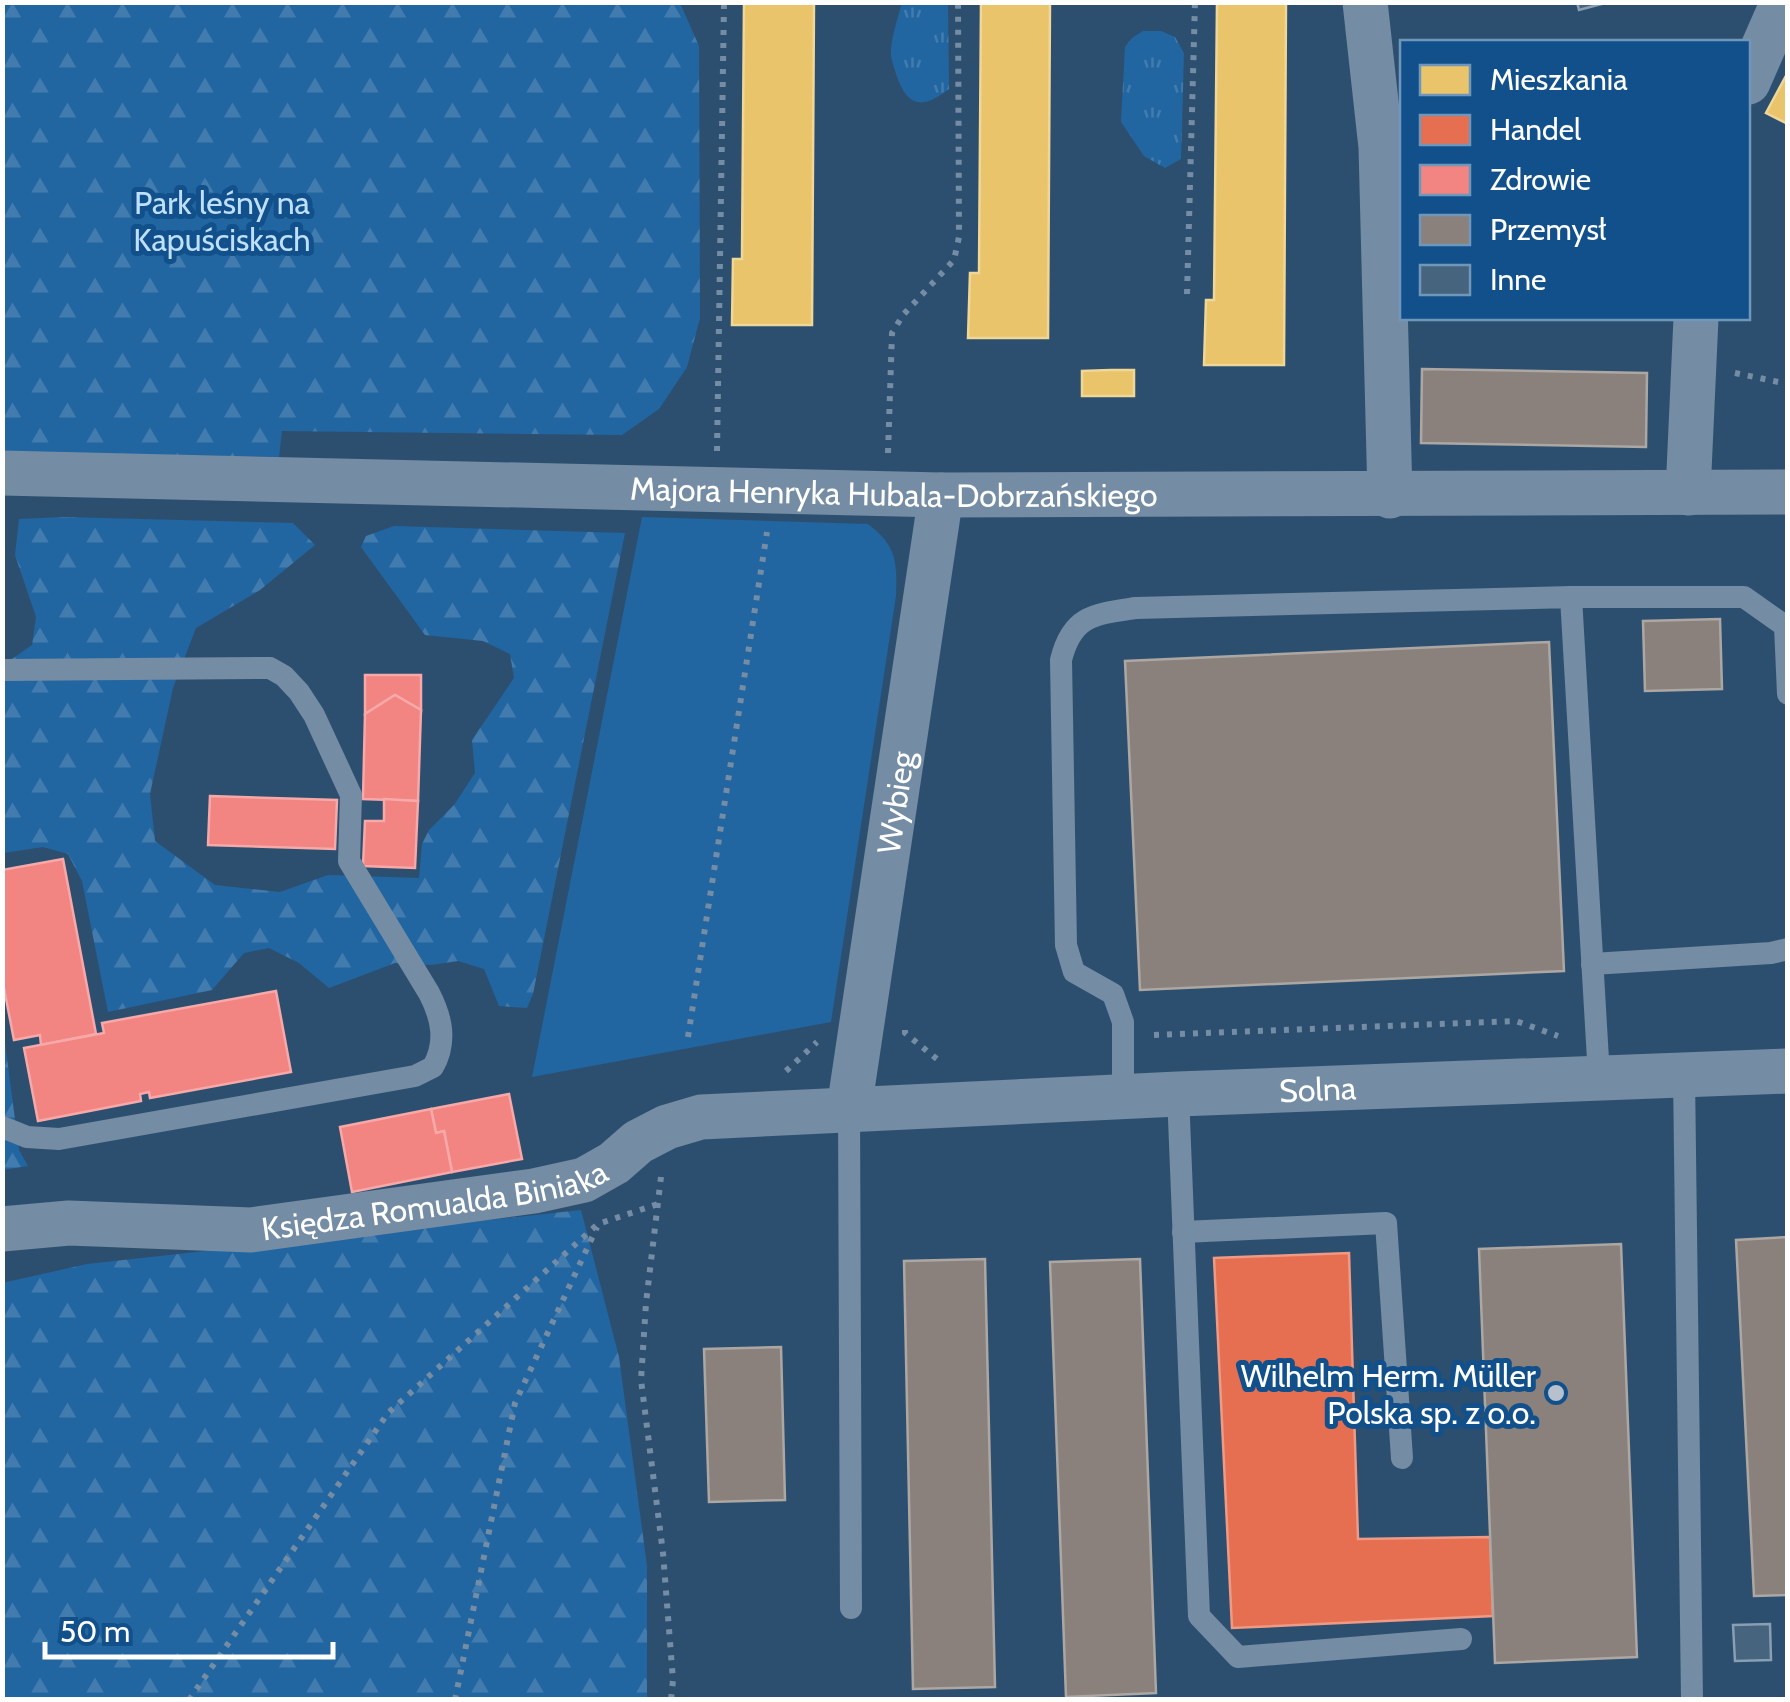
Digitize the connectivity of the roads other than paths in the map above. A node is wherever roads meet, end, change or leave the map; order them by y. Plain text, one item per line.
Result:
1 (1364, 2) edge
2 (1783, 2) edge
3 (1750, 77) edge
4 (1696, 320) edge
5 (2, 473) edge
6 (1788, 492) edge
7 (1688, 494) junction
8 (941, 495) junction
9 (1390, 496) junction
10 (1572, 598) junction
11 (2, 670) edge
12 (1788, 694) edge
13 (1788, 949) edge
14 (1592, 964) junction
15 (1598, 1061) junction
16 (1788, 1071) edge
17 (1684, 1074) junction
18 (1178, 1094) junction
19 (1123, 1096) junction
20 (849, 1109) junction
21 (2, 1126) edge
22 (2, 1229) edge
23 (1183, 1232) junction
24 (1402, 1458) dead end
25 (850, 1608) dead end
26 (1461, 1640) dead end
27 (1692, 1699) edge
28 (1683, 1700) edge

1 - 9 street
2 - 3 street
4 - 7 street
5 - 8 street, Majora Henryka Hubala-Dobrzańskiego
6 - 7 street, Majora Henryka Hubala-Dobrzańskiego
7 - 9 street, Majora Henryka Hubala-Dobrzańskiego
8 - 9 street, Majora Henryka Hubala-Dobrzańskiego
8 - 20 street, Wybieg
10 - 12 lane
10 - 14 lane
10 - 19 lane
11 - 21 lane
13 - 14 lane
14 - 15 lane
15 - 17 street, Solna
15 - 18 street, Solna
16 - 17 street, Solna
17 - 27 lane
18 - 19 street, Solna
18 - 23 lane
19 - 20 street, Solna
20 - 22 street, Księdza Romualda Biniaka
20 - 25 lane
23 - 24 lane
23 - 26 lane
27 - 28 lane

